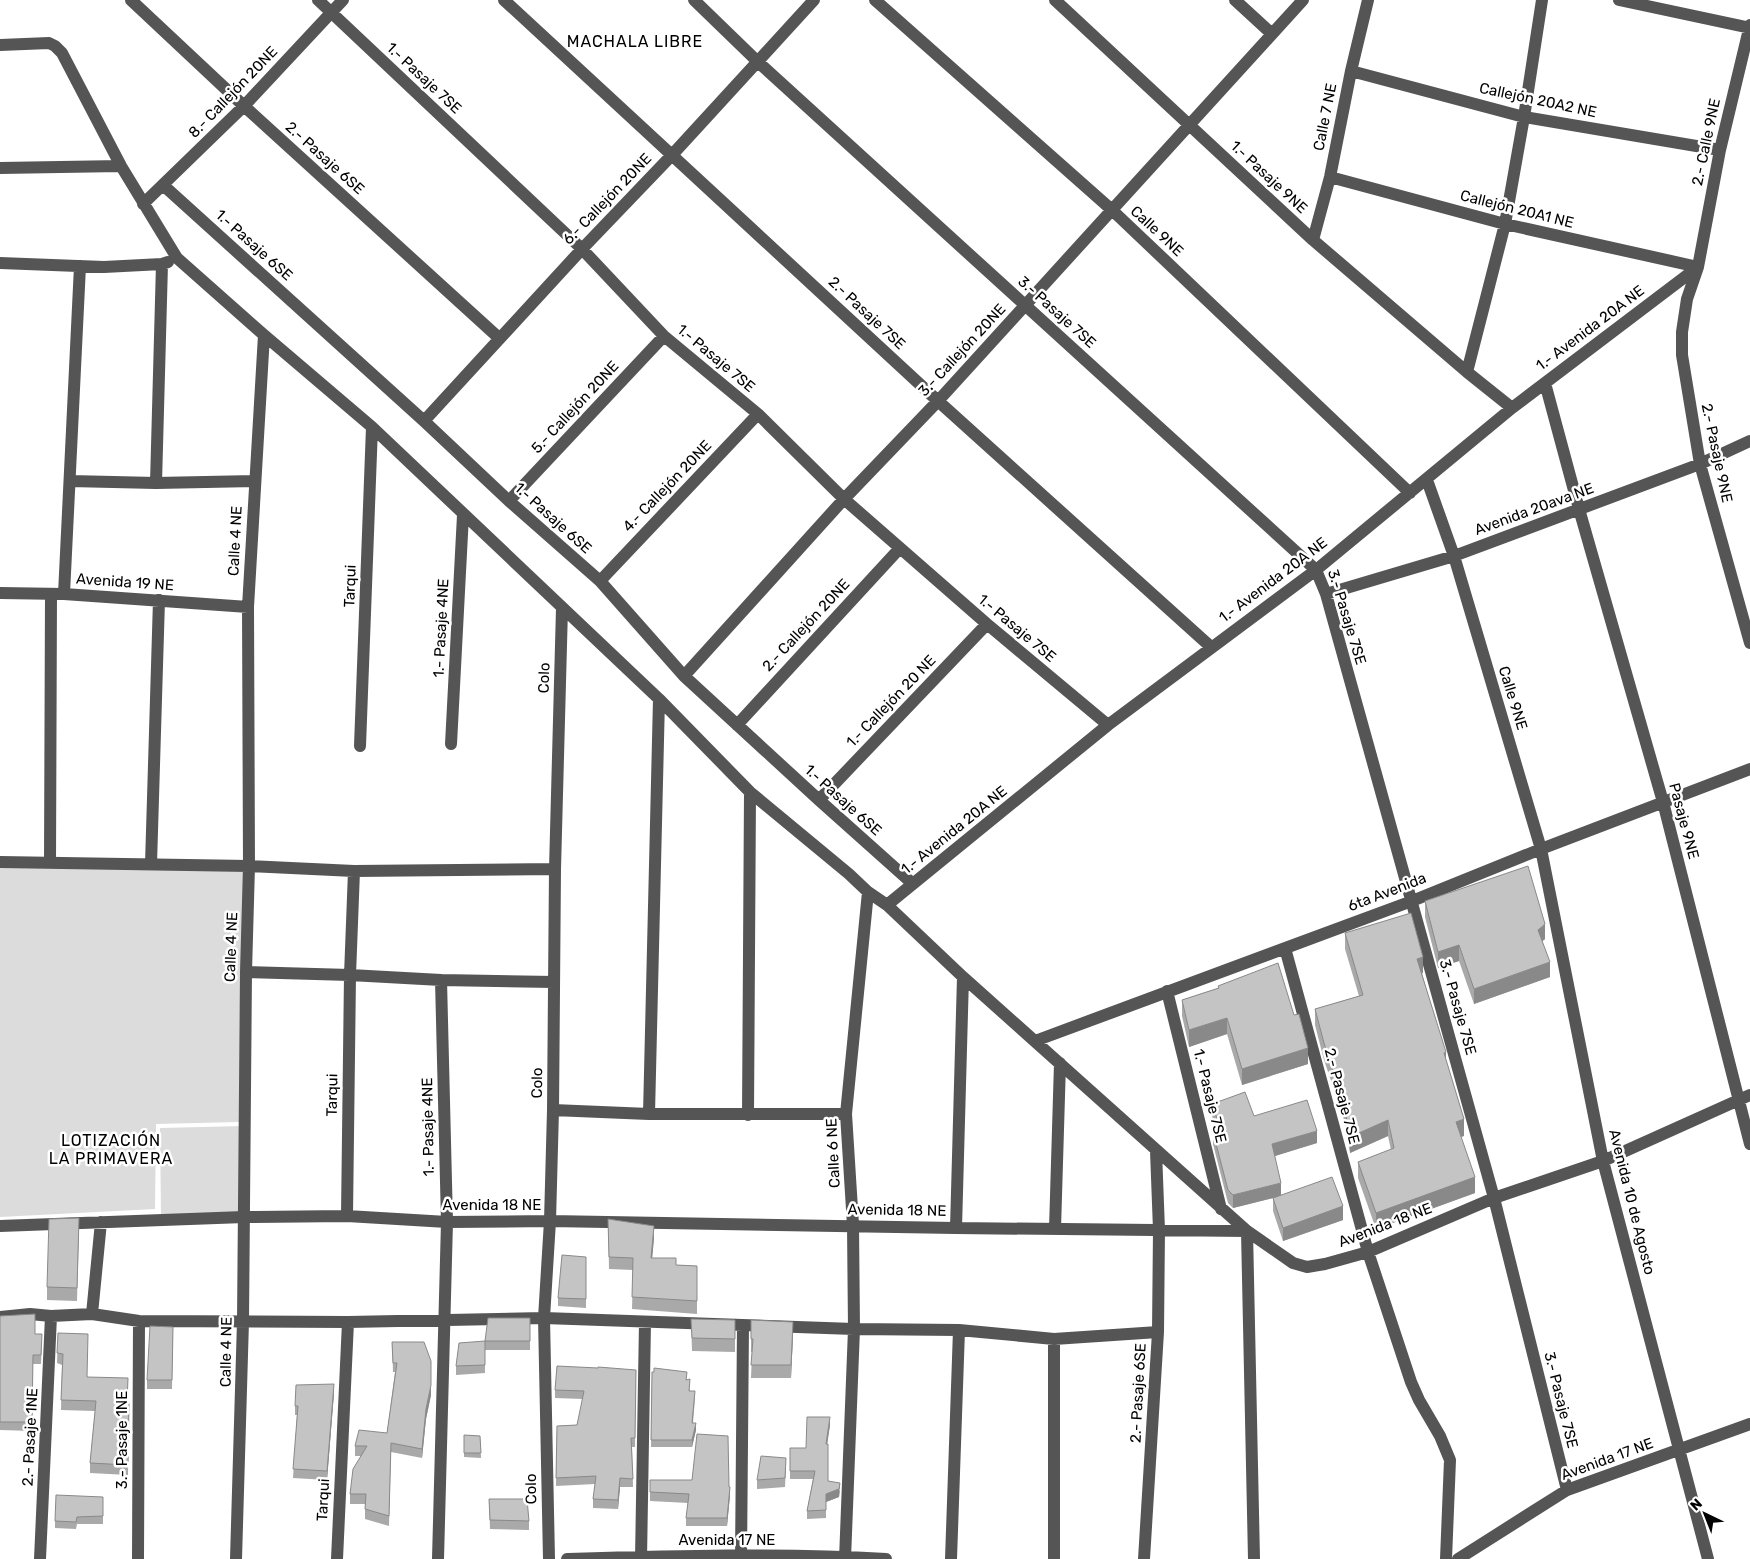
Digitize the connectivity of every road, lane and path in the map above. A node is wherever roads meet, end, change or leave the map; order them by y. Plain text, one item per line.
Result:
1 (131, 0) edge
2 (318, 0) edge
3 (343, 0) edge
4 (504, 0) edge
5 (694, 0) edge
6 (814, 0) edge
7 (875, 0) edge
8 (1055, 0) edge
9 (1235, 0) edge
10 (1304, 0) edge
11 (1368, 0) edge
12 (1542, 0) edge
13 (1619, 0) edge
14 (331, 13) junction
15 (1750, 27) edge
16 (1272, 34) junction
17 (0, 45) edge
18 (758, 62) junction
19 (1350, 71) junction
20 (244, 106) junction
21 (1524, 117) junction
22 (1190, 125) junction
23 (1720, 150) junction
24 (672, 155) junction
25 (121, 166) junction
26 (0, 168) edge
27 (1330, 177) junction
28 (163, 185) junction
29 (143, 204) junction
30 (1112, 210) junction
31 (1504, 224) junction
32 (1313, 240) junction
33 (582, 249) junction
34 (177, 258) junction
35 (0, 263) edge
36 (162, 264) junction
37 (80, 266) junction
38 (1698, 267) junction
39 (1025, 306) junction
40 (264, 336) junction
41 (664, 336) junction
42 (499, 338) junction
43 (1467, 372) junction
44 (1545, 383) junction
45 (938, 401) junction
46 (1512, 408) junction
47 (758, 414) junction
48 (424, 421) junction
49 (372, 427) junction
50 (1750, 441) edge
51 (1700, 464) junction
52 (1426, 480) junction
53 (70, 481) junction
54 (255, 481) junction
55 (156, 483) junction
56 (1410, 493) junction
57 (844, 498) junction
58 (509, 501) junction
59 (1579, 510) junction
60 (463, 515) junction
61 (900, 548) junction
62 (1454, 556) junction
63 (1316, 570) junction
64 (600, 581) junction
65 (0, 593) edge
66 (58, 594) junction
67 (1326, 594) junction
68 (159, 600) junction
69 (248, 607) junction
70 (562, 608) junction
71 (986, 624) junction
72 (1750, 643) edge
73 (1212, 647) junction
74 (684, 676) junction
75 (659, 699) junction
76 (737, 725) junction
77 (1108, 725) junction
78 (451, 744) dead end
79 (360, 746) dead end
80 (1750, 769) edge
81 (750, 792) junction
82 (819, 800) junction
83 (1662, 802) junction
84 (1541, 849) junction
85 (0, 862) edge
86 (50, 862) junction
87 (152, 864) junction
88 (249, 866) junction
89 (555, 869) junction
90 (354, 871) junction
91 (913, 884) junction
92 (868, 892) junction
93 (1412, 901) junction
94 (887, 906) junction
95 (1285, 948) junction
96 (246, 972) junction
97 (350, 975) junction
98 (963, 977) junction
99 (441, 980) junction
100 (554, 982) junction
101 (1167, 991) junction
102 (1035, 1041) junction
103 (1060, 1063) junction
104 (1744, 1097) edge
105 (553, 1110) junction
106 (649, 1114) junction
107 (846, 1114) junction
108 (748, 1115) junction
109 (1750, 1144) edge
110 (1156, 1151) junction
111 (1603, 1161) junction
112 (1494, 1198) junction
113 (1221, 1209) junction
114 (347, 1216) junction
115 (244, 1217) junction
116 (550, 1221) junction
117 (100, 1222) junction
118 (447, 1222) junction
119 (853, 1225) junction
120 (0, 1226) edge
121 (956, 1228) junction
122 (1055, 1229) junction
123 (1158, 1230) junction
124 (1247, 1231) junction
125 (1368, 1252) junction
126 (92, 1314) junction
127 (51, 1316) junction
128 (0, 1317) edge
129 (544, 1318) junction
130 (139, 1321) junction
131 (244, 1321) junction
132 (445, 1321) junction
133 (348, 1322) junction
134 (645, 1322) junction
135 (743, 1325) junction
136 (854, 1329) junction
137 (959, 1330) junction
138 (1158, 1332) junction
139 (1054, 1339) junction
140 (1750, 1424) edge
141 (1680, 1450) junction
142 (1567, 1490) junction
143 (741, 1557) edge
144 (641, 1558) edge
145 (846, 1558) edge
146 (40, 1559) edge
147 (138, 1559) edge
148 (236, 1559) edge
149 (337, 1559) edge
150 (438, 1559) edge
151 (549, 1559) edge
152 (567, 1559) edge
153 (886, 1559) edge
154 (951, 1559) edge
155 (1054, 1559) edge
156 (1144, 1559) edge
157 (1254, 1559) edge
158 (1446, 1559) edge
159 (1458, 1559) edge
160 (1708, 1559) edge

1 - 20 street, 2.- Pasaje 6SE
2 - 14 street, 1.- Pasaje 7SE
3 - 14 street, 8.- Callejón 20NE
4 - 24 street, 2.- Pasaje 7SE
5 - 18 street, 3.- Pasaje 7SE
6 - 18 street, 6.- Callejón 20NE
7 - 30 street, Calle 9NE
8 - 22 street, 1.- Pasaje 9NE
9 - 16 street
10 - 16 street, 3.- Callejón 20NE
11 - 19 street, Calle 7 NE
12 - 21 street
13 - 15 street
14 - 20 street, 8.- Callejón 20NE
14 - 33 street, 1.- Pasaje 7SE
15 - 23 street, 2.- Calle 9NE
16 - 22 street, 3.- Callejón 20NE
17 - 25 street
18 - 24 street, 6.- Callejón 20NE
18 - 39 street, 3.- Pasaje 7SE
19 - 21 street, Callejón 20A2 NE
19 - 27 street, Calle 7 NE
20 - 28 street, 8.- Callejón 20NE
20 - 42 street, 2.- Pasaje 6SE
21 - 23 street, Callejón 20A2 NE
21 - 31 street
22 - 30 street, 3.- Callejón 20NE
22 - 32 street, 1.- Pasaje 9NE
23 - 38 street, 2.- Calle 9NE
24 - 33 street, 6.- Callejón 20NE
24 - 45 street, 2.- Pasaje 7SE
25 - 26 street
25 - 29 street
27 - 31 street, Callejón 20A1 NE
27 - 32 street, Calle 7 NE
28 - 29 street, 8.- Callejón 20NE
28 - 48 street, 1.- Pasaje 6SE
29 - 34 street
30 - 39 street, 3.- Callejón 20NE
30 - 56 street, Calle 9NE
31 - 38 street, Callejón 20A1 NE
31 - 43 street
32 - 43 street, 1.- Pasaje 9NE
33 - 41 street, 1.- Pasaje 7SE
33 - 42 street, 6.- Callejón 20NE
34 - 36 street
34 - 40 street
35 - 37 street
36 - 37 street
36 - 55 street
37 - 53 street
38 - 44 street, 1.- Avenida 20A NE
38 - 51 street, 2.- Pasaje 9NE
39 - 45 street, 3.- Callejón 20NE
39 - 63 street, 3.- Pasaje 7SE
40 - 49 street
40 - 54 street, Calle 4 NE
41 - 47 street, 1.- Pasaje 7SE
41 - 58 street, 5.- Callejón 20NE
42 - 48 street, 6.- Callejón 20NE
43 - 46 street, 1.- Pasaje 9NE
44 - 46 street, 1.- Avenida 20A NE
44 - 59 street, Pasaje 9NE
45 - 57 street, 3.- Callejón 20NE
45 - 73 street, 2.- Pasaje 7SE
46 - 52 street, 1.- Avenida 20A NE
47 - 57 street, 1.- Pasaje 7SE
47 - 64 street, 4.- Callejón 20NE
48 - 58 street, 1.- Pasaje 6SE
49 - 60 street
49 - 79 street, Tarqui
50 - 51 street, Avenida 20ava NE
51 - 59 street, Avenida 20ava NE
51 - 72 street, 2.- Pasaje 9NE
52 - 56 street, 1.- Avenida 20A NE
52 - 62 street, Calle 9NE
53 - 55 street
53 - 66 street
54 - 55 street
54 - 69 street, Calle 4 NE
56 - 63 street, 1.- Avenida 20A NE
57 - 61 street, 1.- Pasaje 7SE
57 - 74 street, 3.- Callejón 20NE
58 - 64 street, 1.- Pasaje 6SE
59 - 62 street, Avenida 20ava NE
59 - 83 street, Pasaje 9NE
60 - 70 street
60 - 78 street, 1.- Pasaje 4NE
61 - 71 street, 1.- Pasaje 7SE
61 - 76 street, 2.- Callejón 20NE
62 - 67 street, Avenida 20ava NE
62 - 84 street, Calle 9NE
63 - 67 street, 3.- Pasaje 7SE
63 - 73 street, 1.- Avenida 20A NE
64 - 74 street, 1.- Pasaje 6SE
65 - 66 street, Avenida 19 NE
66 - 68 street, Avenida 19 NE
66 - 86 street
67 - 93 street, 3.- Pasaje 7SE
68 - 69 street, Avenida 19 NE
68 - 87 street
69 - 88 street, Calle 4 NE
70 - 75 street
70 - 89 street, Colo
71 - 77 street, 1.- Pasaje 7SE
71 - 82 street, 1.- Callejón 20 NE
73 - 77 street, 1.- Avenida 20A NE
74 - 76 street, 1.- Pasaje 6SE
75 - 81 street
75 - 106 street
76 - 82 street, 1.- Pasaje 6SE
77 - 91 street, 1.- Avenida 20A NE
80 - 83 street, 6ta Avenida
81 - 92 street
81 - 108 street
82 - 91 street, 1.- Pasaje 6SE
83 - 84 street, 6ta Avenida
83 - 104 street, Pasaje 9NE
84 - 93 street, 6ta Avenida
84 - 111 street, Avenida 10 de Agosto
85 - 86 street
86 - 87 street
87 - 88 street
88 - 90 street
88 - 96 street, Calle 4 NE
89 - 90 street
89 - 100 street, Colo
90 - 97 street, Tarqui
91 - 94 street, 1.- Avenida 20A NE
92 - 94 street
92 - 107 street, Calle 6 NE
93 - 95 street, 6ta Avenida
93 - 112 street, 3.- Pasaje 7SE
94 - 98 street
95 - 101 street, 6ta Avenida
95 - 125 street, 2.- Pasaje 7SE
96 - 97 street
96 - 115 street, Calle 4 NE
97 - 99 street
97 - 114 street, Tarqui
98 - 102 street
98 - 121 street
99 - 100 street
99 - 118 street, 1.- Pasaje 4NE
100 - 105 street, Colo
101 - 102 street, 6ta Avenida
101 - 113 street, 1.- Pasaje 7SE
102 - 103 street
103 - 110 street
103 - 122 street
104 - 109 street, Pasaje 9NE
104 - 111 street, Avenida 18 NE
105 - 106 street
105 - 116 street, Colo
106 - 108 street
107 - 108 street
107 - 119 street, Calle 6 NE
110 - 113 street
110 - 123 street, 2.- Pasaje 6SE
111 - 112 street, Avenida 18 NE
111 - 141 street, Avenida 10 de Agosto
112 - 125 street, Avenida 18 NE
112 - 142 street, 3.- Pasaje 7SE
113 - 124 street
114 - 115 street, Avenida 18 NE
114 - 118 street, Avenida 18 NE
115 - 117 street, Avenida 18 NE
115 - 131 street, Calle 4 NE
116 - 118 street, Avenida 18 NE
116 - 119 street, Avenida 18 NE
116 - 129 street, Colo
117 - 120 street, Avenida 18 NE
117 - 126 street
118 - 132 street, 1.- Pasaje 4NE
119 - 121 street, Avenida 18 NE
119 - 136 street, Calle 6 NE
121 - 122 street, Avenida 18 NE
122 - 123 street, Avenida 18 NE
123 - 124 street, Avenida 18 NE
123 - 138 street, 2.- Pasaje 6SE
124 - 125 street, Avenida 18 NE
124 - 157 street
125 - 158 street, 2.- Pasaje 7SE
126 - 127 street
126 - 130 street
127 - 128 street
127 - 146 street, 2.- Pasaje 1NE
129 - 132 street
129 - 134 street
129 - 151 street, Colo
130 - 131 street
130 - 147 street, 3.- Pasaje 1NE
131 - 133 street
131 - 148 street, Calle 4 NE
132 - 133 street
132 - 150 street, 1.- Pasaje 4NE
133 - 149 street, Tarqui
134 - 135 street
134 - 144 street
135 - 136 street
135 - 143 street
136 - 137 street
136 - 145 street, Calle 6 NE
137 - 139 street
137 - 154 street
138 - 139 street
138 - 156 street, 2.- Pasaje 6SE
139 - 155 street
140 - 141 street, Avenida 17 NE
141 - 142 street, Avenida 17 NE
141 - 160 street, Avenida 10 de Agosto
142 - 159 street, Avenida 17 NE
143 - 144 street, Avenida 17 NE
143 - 145 street, Avenida 17 NE
144 - 152 street, Avenida 17 NE
145 - 153 street, Avenida 17 NE

